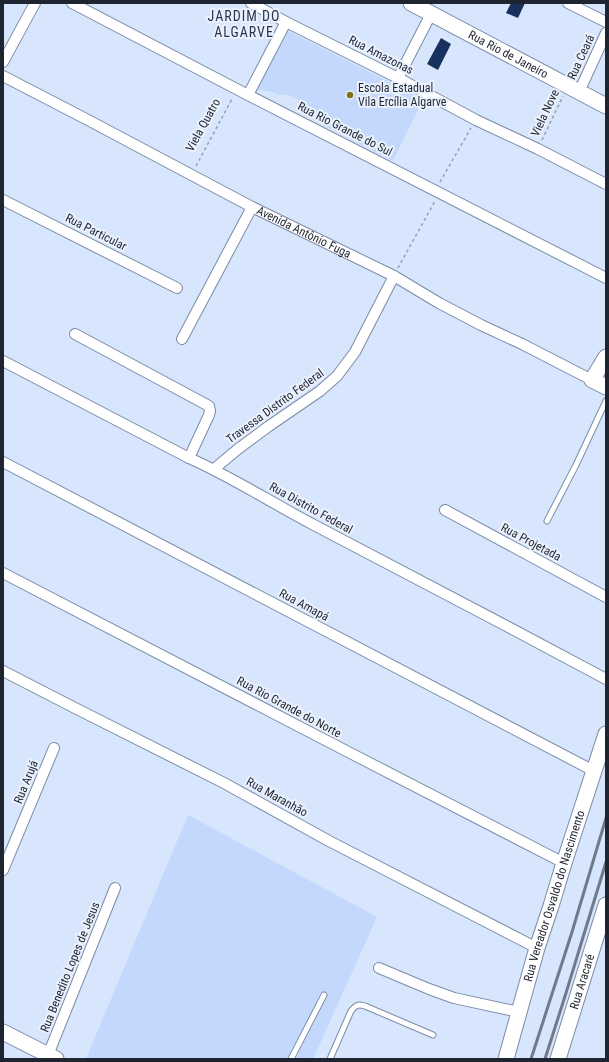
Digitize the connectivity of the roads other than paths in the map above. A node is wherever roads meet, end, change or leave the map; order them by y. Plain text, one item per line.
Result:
1 (35, 3) edge
2 (72, 3) edge
3 (568, 3) edge
4 (257, 4) edge
5 (423, 7) edge
6 (286, 22) junction
7 (606, 22) edge
8 (606, 33) edge
9 (3, 62) edge
10 (3, 76) edge
11 (398, 78) junction
12 (573, 89) junction
13 (248, 95) junction
14 (606, 106) edge
15 (606, 184) edge
16 (3, 200) edge
17 (252, 207) junction
18 (394, 276) junction
19 (606, 278) edge
20 (177, 288) dead end
21 (74, 334) dead end
22 (182, 339) dead end
23 (606, 358) edge
24 (3, 361) edge
25 (592, 380) junction
26 (606, 387) edge
27 (606, 401) edge
28 (189, 458) junction
29 (3, 462) edge
30 (214, 469) junction
31 (445, 510) dead end
32 (547, 521) dead end
33 (3, 573) edge
34 (606, 597) edge
35 (3, 671) edge
36 (606, 679) edge
37 (606, 734) edge
38 (54, 748) dead end
39 (594, 771) junction
40 (564, 863) junction
41 (3, 870) edge
42 (115, 888) dead end
43 (606, 905) edge
44 (537, 948) junction
45 (379, 968) dead end
46 (324, 995) dead end
47 (519, 1012) junction
48 (3, 1032) edge
49 (433, 1035) dead end
50 (52, 1057) edge
51 (291, 1059) edge
52 (330, 1059) edge
53 (506, 1059) edge
54 (558, 1059) edge

1 - 9 street
2 - 13 street, Rua Rio Grande do Sul
3 - 7 street
4 - 6 street, Rua Amazonas
5 - 11 street
5 - 12 street, Rua Rio de Janeiro
6 - 11 street, Rua Amazonas
6 - 13 street
8 - 12 street, Rua Ceará
10 - 17 street, Avenida Antônio Fuga
11 - 15 street, Rua Amazonas
12 - 14 street, Rua Rio de Janeiro
13 - 19 street, Rua Rio Grande do Sul
16 - 20 street, Rua Particular
17 - 18 street, Avenida Antônio Fuga
17 - 22 street
18 - 25 street, Avenida Antônio Fuga
18 - 30 street, Travessa Distrito Federal
21 - 28 street
23 - 25 street
24 - 28 street, Rua Distrito Federal
25 - 26 street, Avenida Antônio Fuga
27 - 32 lane
28 - 30 street, Rua Distrito Federal
29 - 39 street, Rua Amapá
30 - 36 street, Rua Distrito Federal
31 - 34 street, Rua Projetada
33 - 40 street, Rua Rio Grande do Norte
35 - 44 street, Rua Maranhão
37 - 39 street, Rua Vereador Osvaldo do Nascimento
38 - 41 street, Rua Arujá
39 - 40 street, Rua Vereador Osvaldo do Nascimento
40 - 44 street, Rua Vereador Osvaldo do Nascimento
42 - 50 street, Rua Benedito Lopes de Jesus
43 - 54 street, Rua Aracaré
44 - 47 street, Rua Vereador Osvaldo do Nascimento
45 - 47 street
46 - 51 lane
47 - 53 street, Rua Vereador Osvaldo do Nascimento
48 - 50 street
49 - 52 lane

